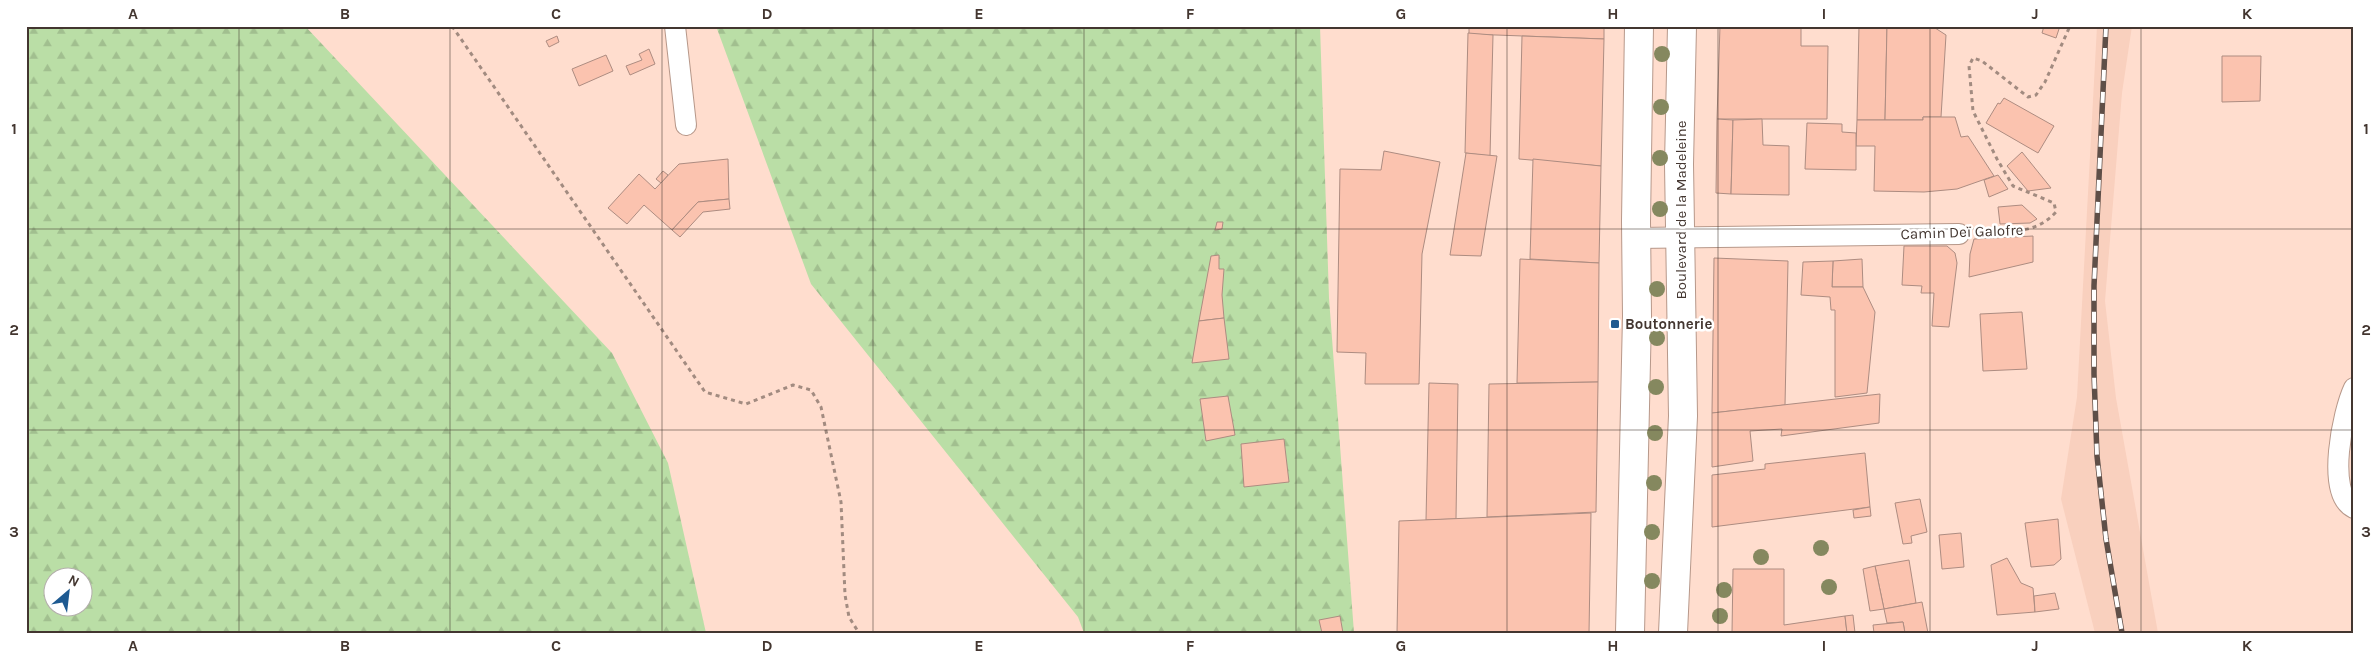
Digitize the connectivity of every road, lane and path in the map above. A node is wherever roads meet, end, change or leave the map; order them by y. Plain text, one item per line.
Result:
1 (452, 26) edge
2 (675, 26) edge
3 (1639, 26) edge
4 (1682, 26) edge
5 (2070, 26) edge
6 (686, 125) dead end
7 (1959, 234) joint
8 (1636, 238) junction
9 (1680, 238) junction
10 (2354, 388) edge
11 (2354, 508) edge
12 (859, 633) edge
13 (1630, 633) edge
14 (1673, 633) edge

1 - 12 path
2 - 6 lane
3 - 8 street
4 - 9 street, Boulevard de la Madeleine
5 - 7 path, Camin Deï Galofre
7 - 9 lane, Camin Deï Galofre
8 - 9 lane, Camin Deï Galofre
8 - 13 street
9 - 14 street, Boulevard de la Madeleine
10 - 11 lane

